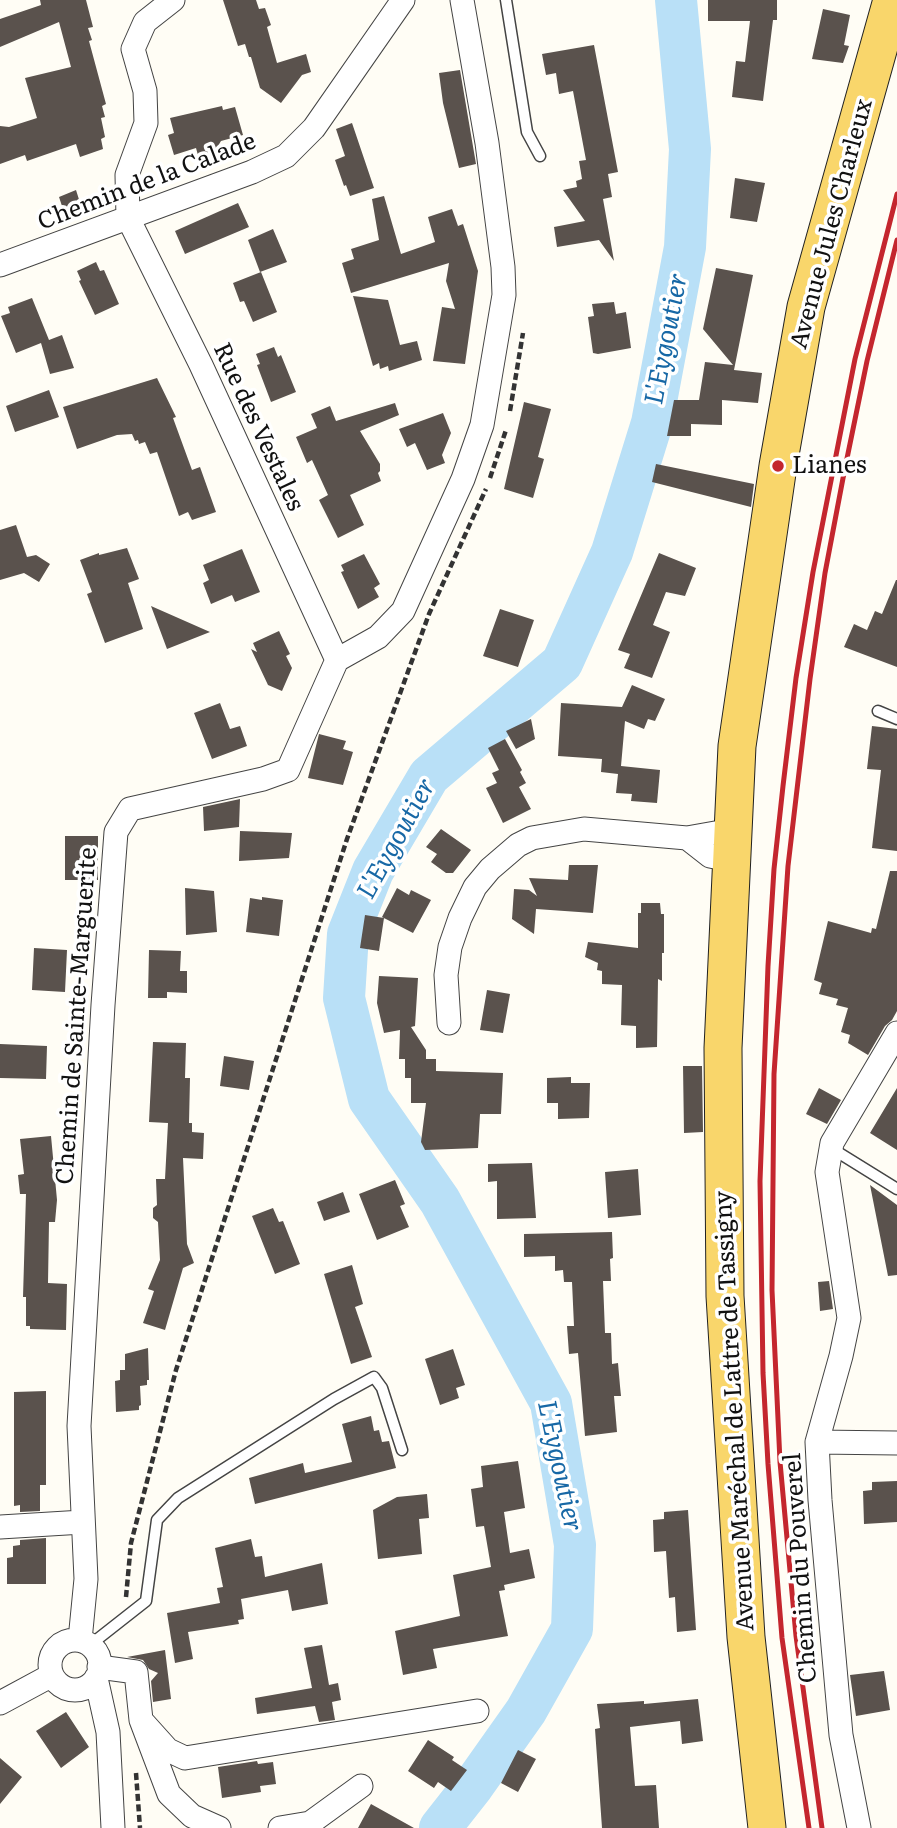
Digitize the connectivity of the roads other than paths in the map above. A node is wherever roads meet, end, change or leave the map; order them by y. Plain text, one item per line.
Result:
1 (173, 0) edge
2 (403, 0) edge
3 (462, 0) edge
4 (506, 0) edge
5 (892, 0) edge
6 (897, 6) edge
7 (880, 46) junction
8 (540, 156) dead end
9 (128, 218) junction
10 (0, 265) edge
11 (781, 450) joint
12 (337, 660) junction
13 (878, 711) dead end
14 (897, 719) edge
15 (731, 845) junction
16 (449, 1023) dead end
17 (897, 1033) edge
18 (831, 1148) junction
19 (897, 1189) edge
20 (817, 1442) junction
21 (897, 1443) edge
22 (402, 1450) dead end
23 (83, 1522) junction
24 (0, 1527) edge
25 (85, 1643) junction
26 (97, 1672) junction
27 (52, 1675) junction
28 (0, 1703) edge
29 (477, 1711) dead end
30 (141, 1720) junction
31 (361, 1786) dead end
32 (113, 1828) edge
33 (219, 1828) edge
34 (280, 1828) edge
35 (767, 1828) edge
36 (859, 1828) edge

1 - 9 street
2 - 9 street, Chemin de la Calade
3 - 12 street
4 - 8 lane
5 - 7 main road, Avenue Jules Charleux
6 - 7 main road
7 - 11 main road, Avenue Jules Charleux
9 - 10 street, Chemin de la Calade
9 - 12 street, Rue des Vestales
11 - 15 main road, Avenue Maréchal de Lattre de Tassigny
12 - 23 street, Chemin de Sainte-Marguerite
13 - 14 lane
15 - 16 street
15 - 35 main road, Avenue Maréchal de Lattre de Tassigny
17 - 18 street, Chemin du Pouverel
18 - 19 lane
18 - 20 street, Chemin du Pouverel
20 - 21 street
20 - 36 street, Chemin du Pouverel
22 - 25 lane
23 - 24 street
23 - 25 street, Chemin de Sainte-Marguerite
25 - 26 street
25 - 27 street
26 - 27 street
26 - 30 street
26 - 32 street
27 - 28 street
29 - 30 street
30 - 33 street
31 - 34 street

